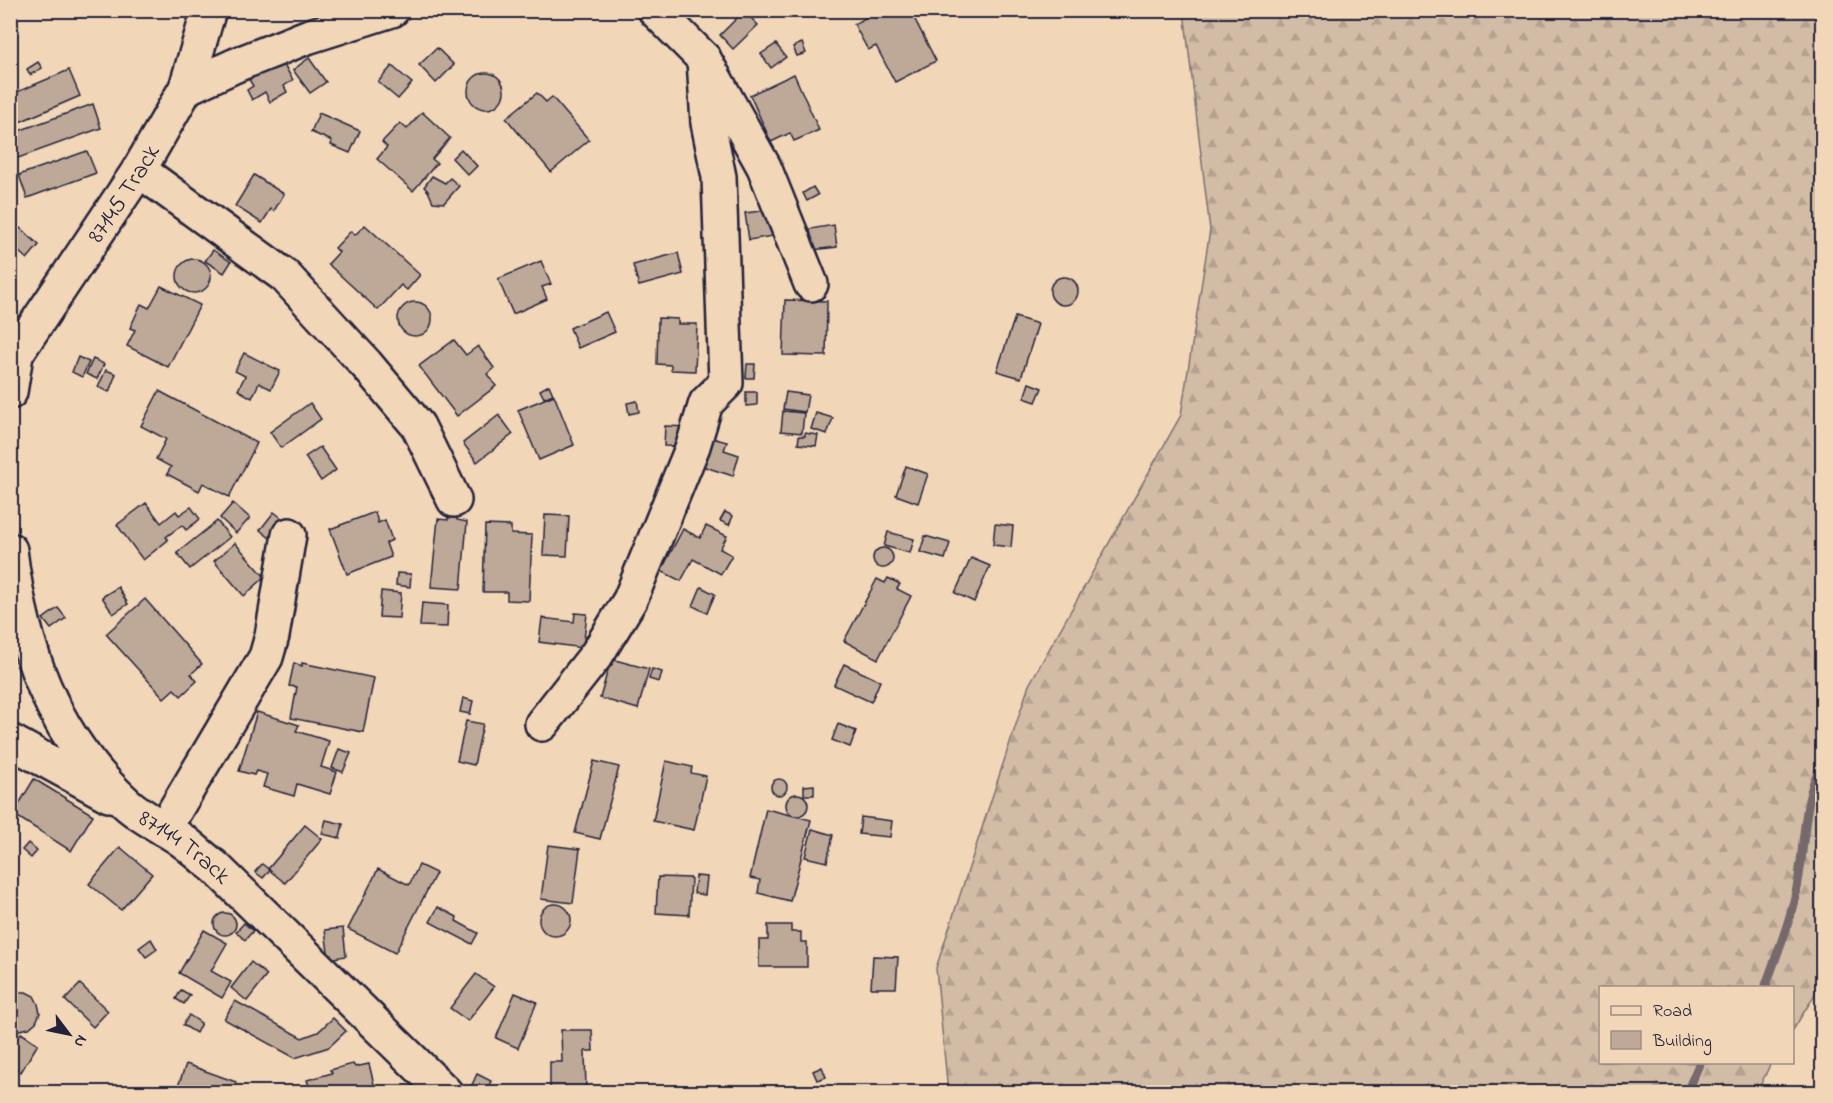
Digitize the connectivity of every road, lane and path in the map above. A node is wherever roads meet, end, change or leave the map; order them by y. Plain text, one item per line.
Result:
1 (209, 10) edge
2 (392, 10) edge
3 (655, 10) edge
4 (704, 59) junction
5 (186, 88) junction
6 (139, 170) junction
7 (811, 284) dead end
8 (13, 359) edge
9 (10, 392) edge
10 (454, 500) dead end
11 (289, 535) dead end
12 (10, 550) edge
13 (542, 724) dead end
14 (10, 741) edge
15 (126, 804) junction
16 (164, 829) junction
17 (445, 1092) edge

1 - 5 street, 87145 Track
2 - 5 street
3 - 4 street
4 - 7 street
4 - 13 street
5 - 6 street, 87145 Track
6 - 8 street, 87145 Track
6 - 10 street
8 - 9 street
11 - 16 street
12 - 15 street, 87144 Track
14 - 15 street
15 - 16 street, 87144 Track
16 - 17 street, 87144 Track

